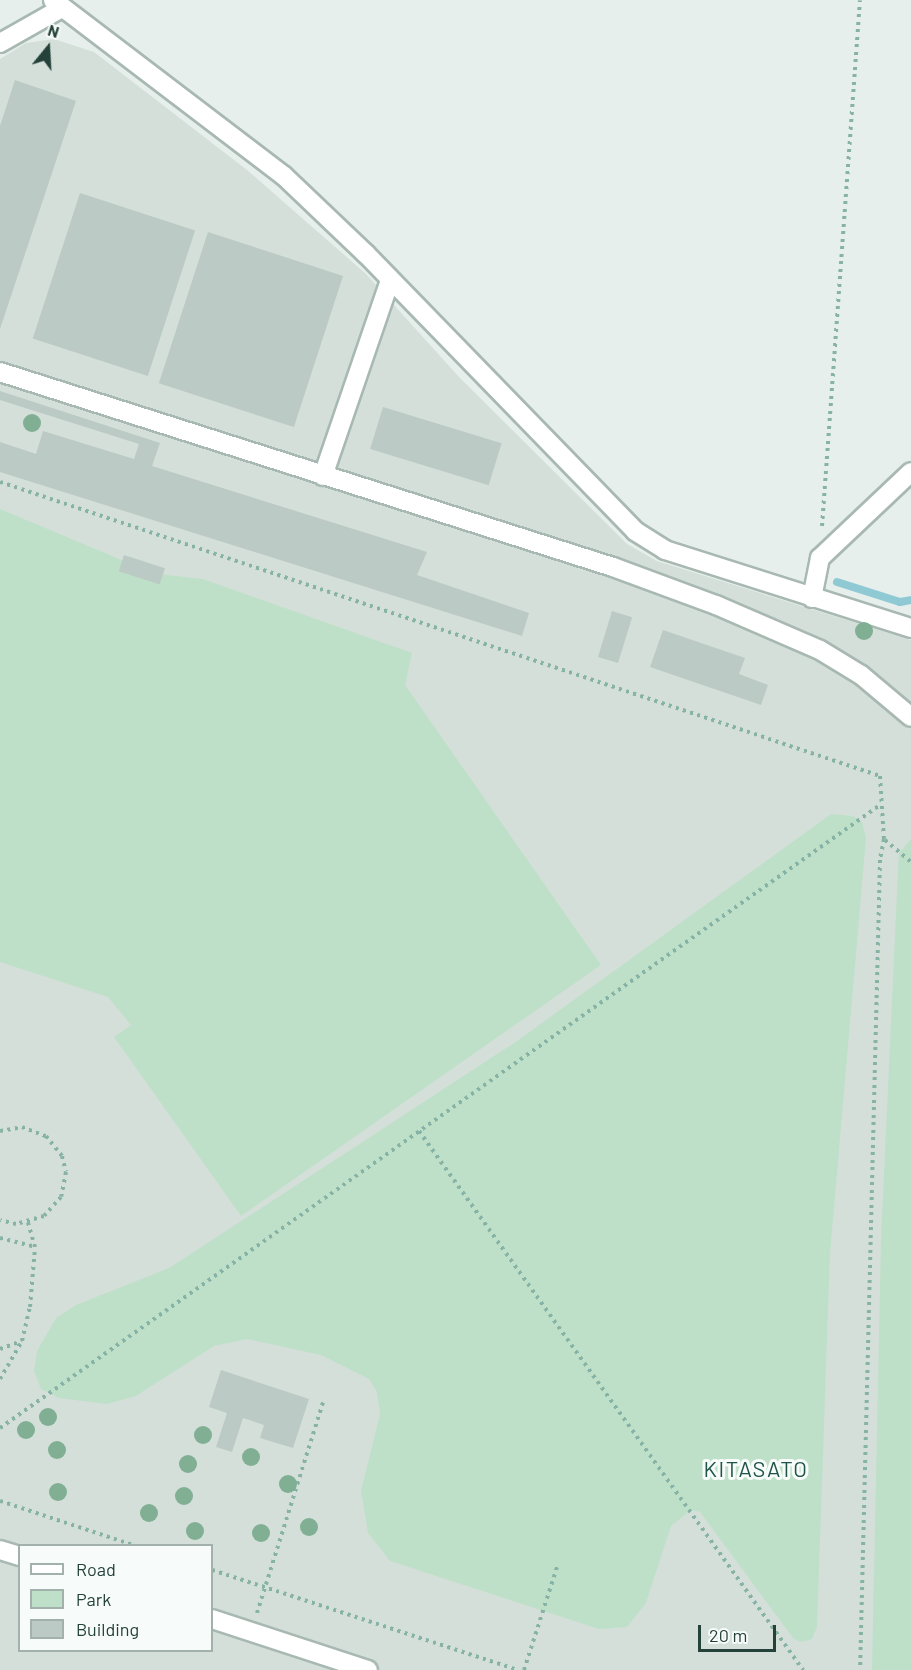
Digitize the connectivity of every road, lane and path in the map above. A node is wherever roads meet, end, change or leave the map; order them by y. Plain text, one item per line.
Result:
1 (860, 0) edge
2 (56, 4) edge
3 (0, 43) edge
4 (390, 280) junction
5 (0, 372) edge
6 (911, 472) edge
7 (323, 476) junction
8 (0, 482) edge
9 (820, 558) junction
10 (812, 598) junction
11 (911, 628) edge
12 (911, 717) edge
13 (880, 805) junction
14 (884, 839) junction
15 (911, 862) edge
16 (0, 1131) edge
17 (419, 1131) junction
18 (0, 1220) edge
19 (28, 1222) junction
20 (0, 1238) edge
21 (35, 1247) junction
22 (22, 1341) junction
23 (0, 1349) edge
24 (0, 1379) edge
25 (324, 1399) dead end
26 (0, 1428) edge
27 (0, 1501) edge
28 (133, 1544) edge
29 (0, 1550) edge
30 (18, 1555) edge
31 (557, 1567) dead end
32 (213, 1570) edge
33 (265, 1587) junction
34 (213, 1619) edge
35 (252, 1632) junction
36 (368, 1670) edge
37 (518, 1670) edge
38 (524, 1670) edge
39 (803, 1670) edge
40 (860, 1670) edge

1 - 9 path
2 - 3 street
2 - 4 street
4 - 7 street
4 - 10 street
5 - 7 street
6 - 9 street
7 - 12 street
8 - 13 path
9 - 10 street
10 - 11 street
13 - 14 path
13 - 17 path
14 - 15 path
14 - 40 path
16 - 19 path
17 - 26 path
17 - 39 path
18 - 19 path
19 - 21 path
20 - 21 path
21 - 22 path
22 - 23 path
22 - 24 path
25 - 33 path
27 - 28 path
29 - 30 street
31 - 38 path
32 - 33 path
33 - 35 path
33 - 37 path
34 - 35 street
35 - 36 street

